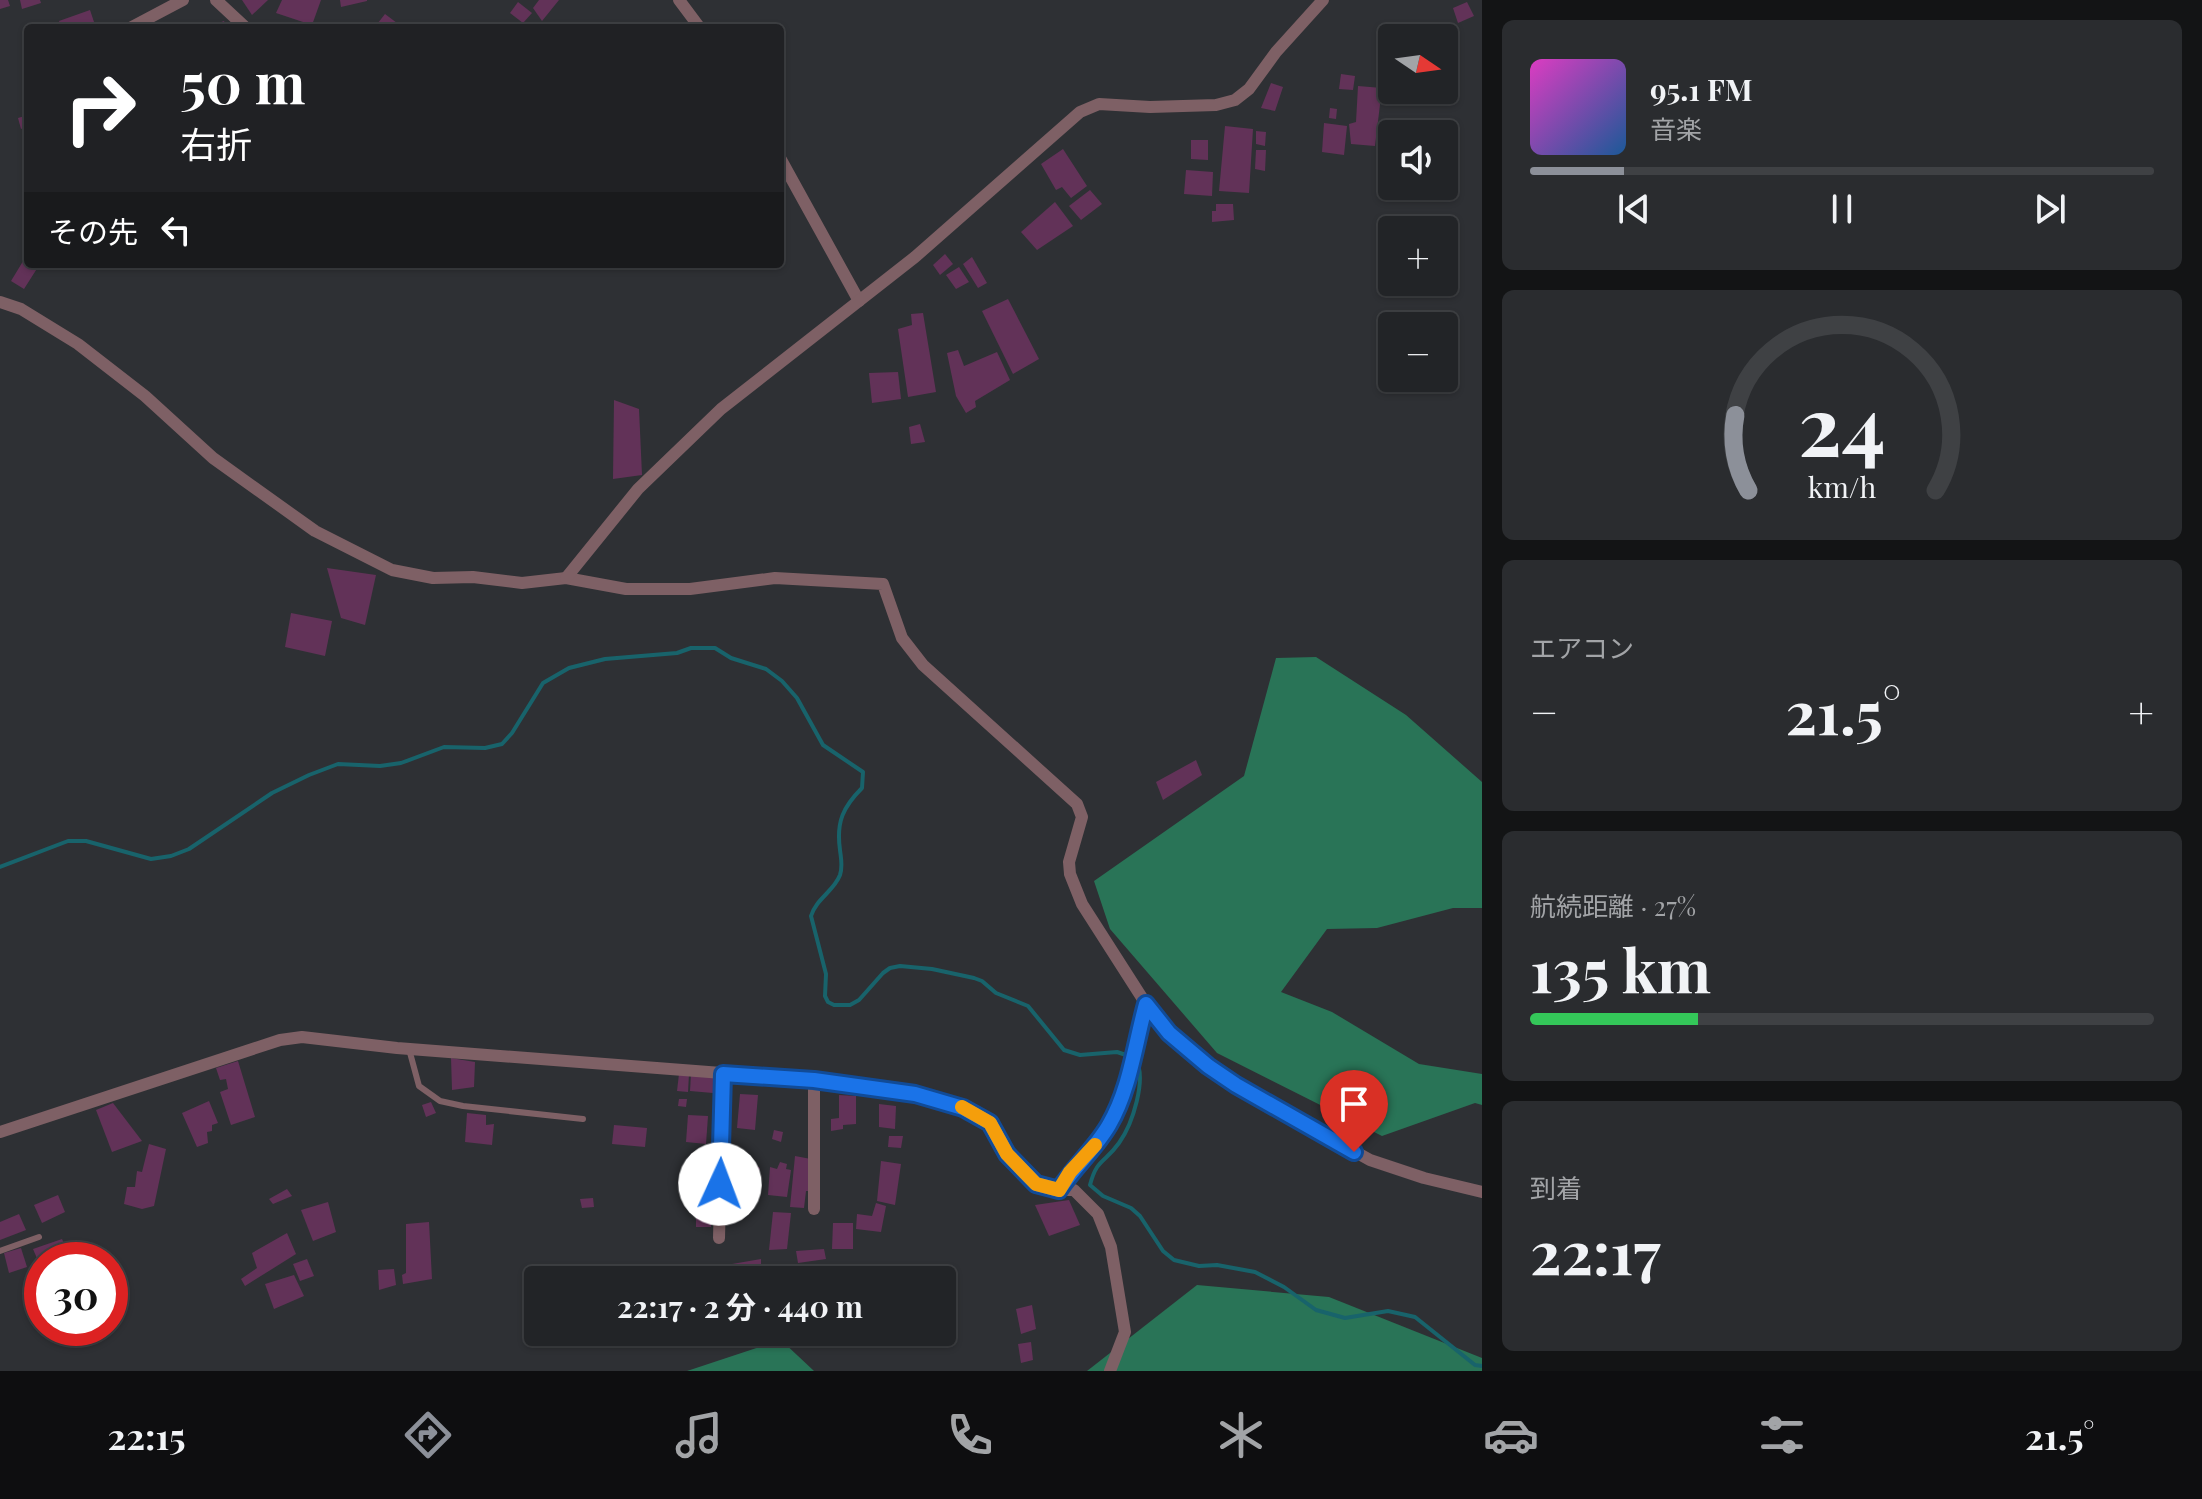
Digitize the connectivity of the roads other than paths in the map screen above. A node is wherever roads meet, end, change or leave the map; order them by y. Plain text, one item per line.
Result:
1 (183, 0) edge
2 (216, 0) edge
3 (679, 0) edge
4 (1323, 0) edge
5 (138, 24) edge
6 (242, 24) edge
7 (697, 24) edge
8 (784, 165) edge
9 (859, 301) junction
10 (0, 302) edge
11 (566, 578) junction
12 (1146, 1004) junction
13 (409, 1049) junction
14 (723, 1074) junction
15 (814, 1080) junction
16 (583, 1119) dead end
17 (0, 1132) edge
18 (1059, 1190) junction
19 (1482, 1192) edge
20 (814, 1209) dead end
21 (39, 1237) dead end
22 (719, 1238) dead end
23 (0, 1251) edge
24 (1110, 1371) edge

1 - 5 street
2 - 6 street
3 - 7 street
4 - 9 street
8 - 9 street
9 - 11 street
10 - 11 street
11 - 12 street
12 - 18 street
12 - 19 street
13 - 14 street
13 - 16 lane
13 - 17 street
14 - 15 street
14 - 22 street
15 - 18 street
15 - 20 street
18 - 24 street
21 - 23 lane

